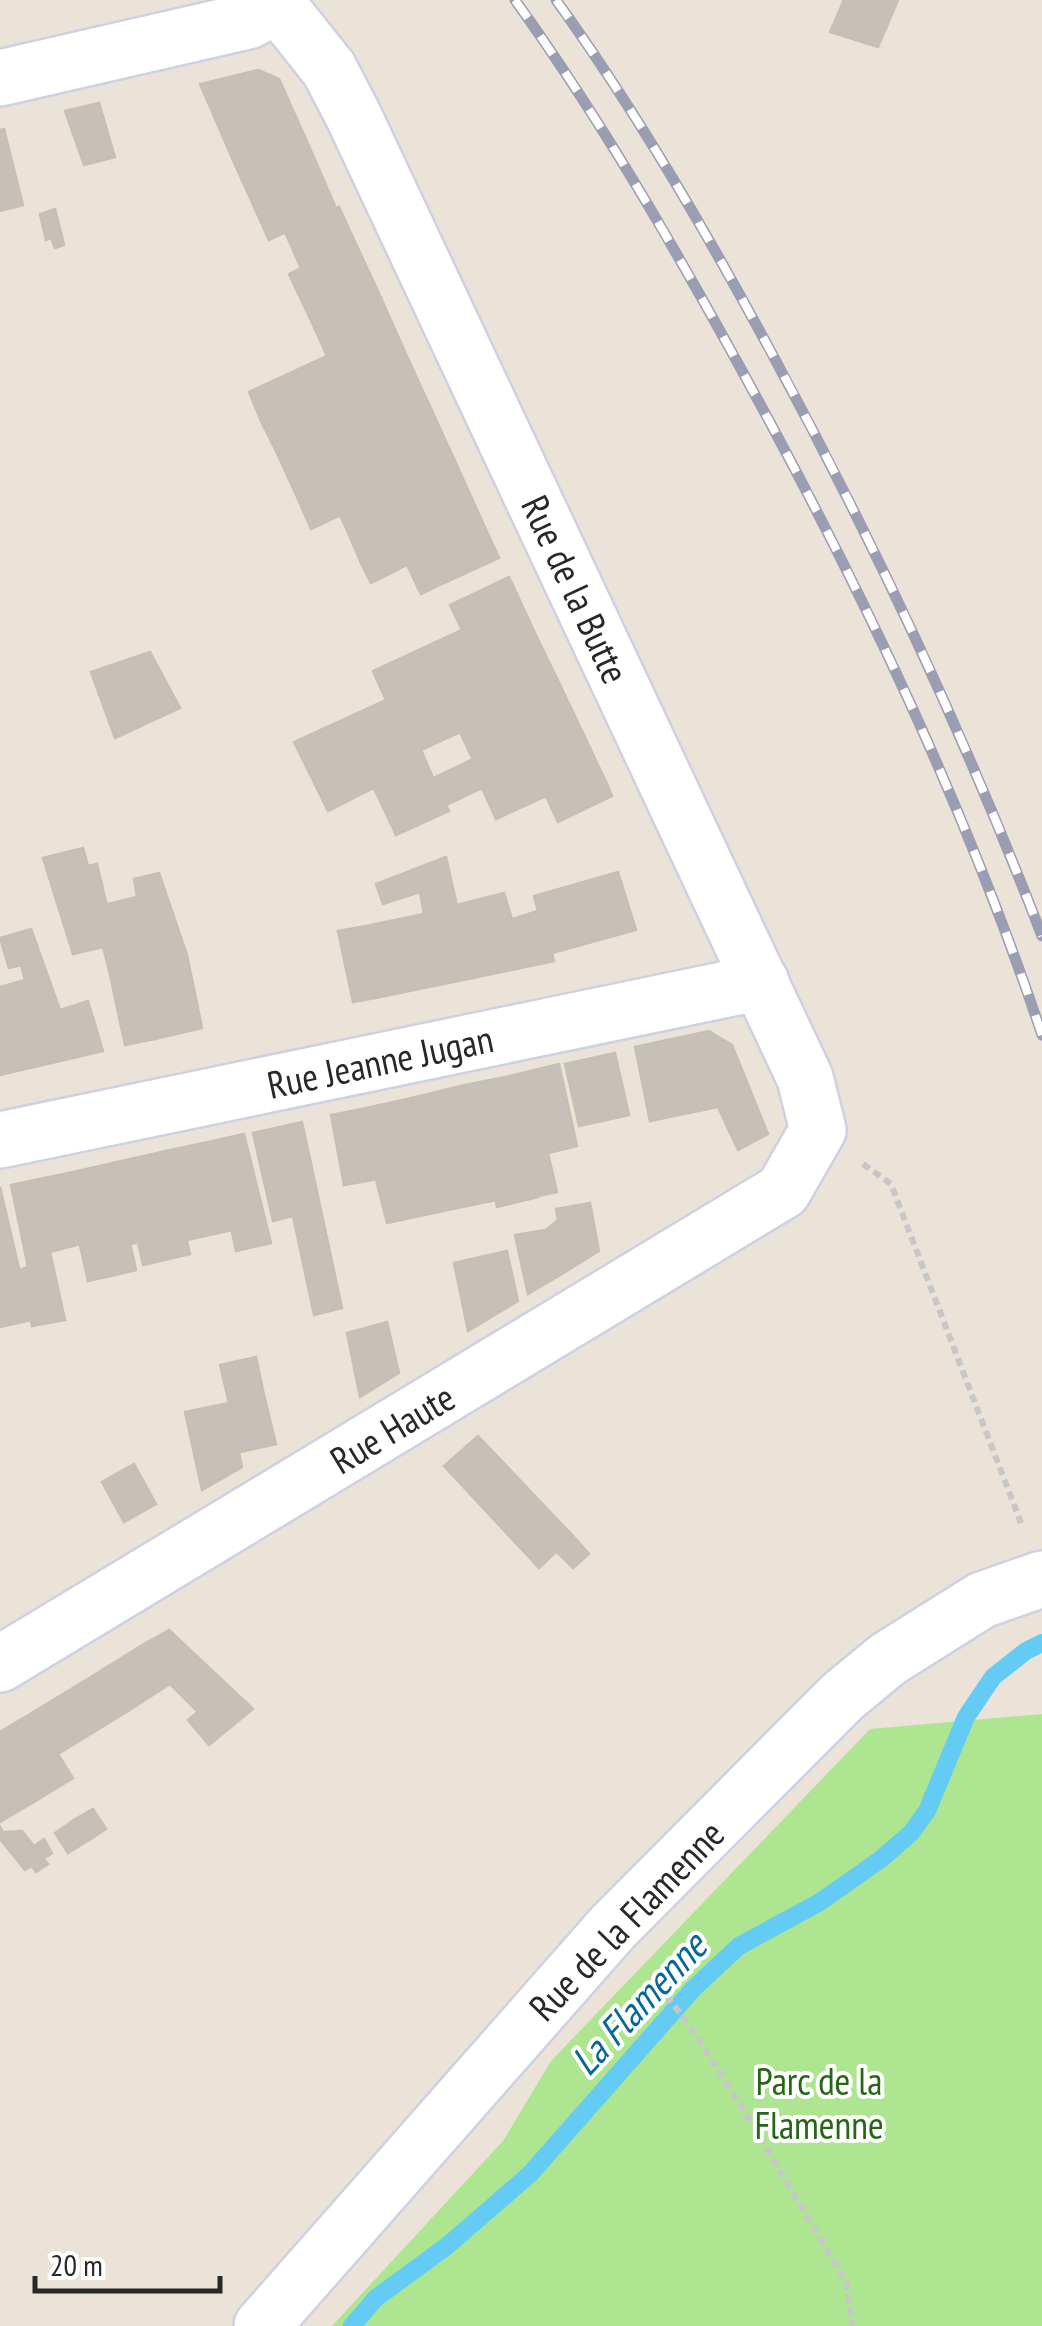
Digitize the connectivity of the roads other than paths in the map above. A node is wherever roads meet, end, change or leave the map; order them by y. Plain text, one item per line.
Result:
1 (276, 3) edge
2 (0, 78) edge
3 (761, 982) junction
4 (0, 1140) edge
5 (783, 1192) joint
6 (1042, 1578) edge
7 (0, 1664) edge
8 (262, 2326) edge

1 - 2 street
1 - 3 street, Rue de la Butte
3 - 4 street, Rue Jeanne Jugan
3 - 5 street, Rue de la Butte
5 - 7 street, Rue Haute
6 - 8 street, Rue de la Flamenne

